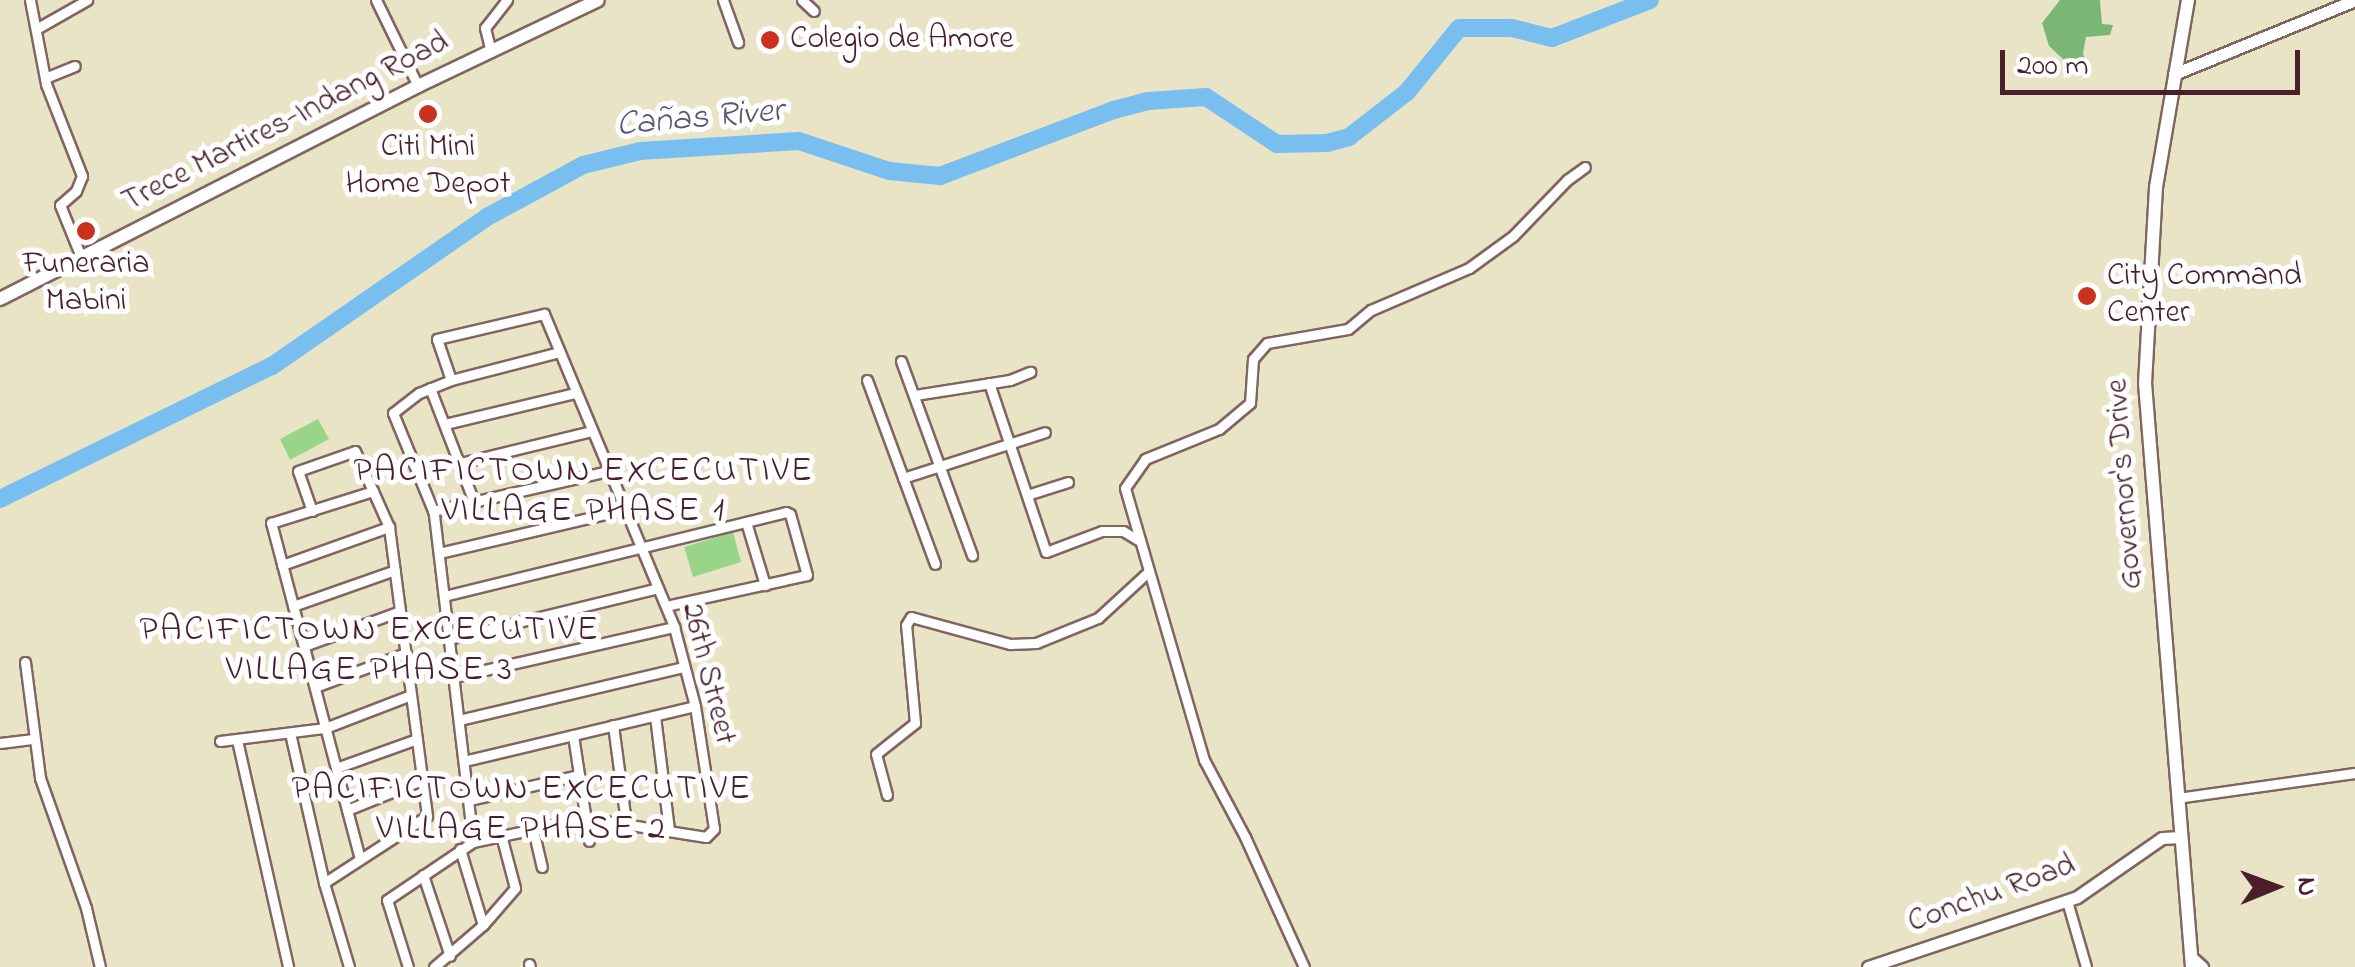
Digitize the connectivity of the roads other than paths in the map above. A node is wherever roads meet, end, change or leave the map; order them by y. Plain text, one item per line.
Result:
1 (30, 0) edge
2 (87, 0) edge
3 (376, 0) edge
4 (506, 0) edge
5 (598, 0) edge
6 (723, 0) edge
7 (802, 0) edge
8 (2188, 0) edge
9 (2355, 0) edge
10 (814, 11) dead end
11 (36, 29) junction
12 (738, 42) dead end
13 (491, 52) junction
14 (76, 66) dead end
15 (2174, 74) junction
16 (45, 78) junction
17 (418, 86) junction
18 (1585, 167) dead end
19 (81, 257) junction
20 (0, 299) edge
21 (559, 352) junction
22 (901, 361) dead end
23 (1030, 372) dead end
24 (450, 380) junction
25 (867, 380) dead end
26 (989, 383) junction
27 (430, 388) junction
28 (575, 393) junction
29 (915, 395) junction
30 (444, 424) junction
31 (591, 432) junction
32 (1045, 432) dead end
33 (1010, 444) junction
34 (460, 463) junction
35 (939, 464) junction
36 (607, 471) junction
37 (903, 478) junction
38 (1068, 482) dead end
39 (373, 491) junction
40 (1027, 496) junction
41 (474, 502) junction
42 (622, 510) junction
43 (312, 511) junction
44 (433, 511) junction
45 (746, 522) junction
46 (389, 527) junction
47 (1138, 540) junction
48 (639, 548) junction
49 (439, 553) junction
50 (972, 555) dead end
51 (935, 564) dead end
52 (282, 565) junction
53 (395, 570) junction
54 (1148, 572) junction
55 (765, 584) junction
56 (658, 588) junction
57 (444, 596) junction
58 (293, 606) junction
59 (666, 606) junction
60 (400, 611) junction
61 (674, 627) junction
62 (449, 639) junction
63 (304, 646) junction
64 (406, 653) junction
65 (25, 662) dead end
66 (684, 667) junction
67 (454, 676) junction
68 (314, 687) junction
69 (411, 695) junction
70 (694, 706) junction
71 (654, 716) junction
72 (459, 720) junction
73 (614, 726) junction
74 (326, 728) junction
75 (290, 733) junction
76 (573, 735) junction
77 (34, 739) junction
78 (417, 739) junction
79 (237, 740) junction
80 (220, 742) dead end
81 (0, 743) edge
82 (464, 761) junction
83 (336, 768) junction
84 (2355, 774) edge
85 (579, 775) junction
86 (422, 780) junction
87 (887, 795) dead end
88 (2177, 798) junction
89 (469, 800) junction
90 (347, 810) junction
91 (586, 818) junction
92 (626, 824) junction
93 (533, 828) junction
94 (669, 830) junction
95 (711, 833) junction
96 (500, 835) junction
97 (2181, 836) junction
98 (723, 840) dead end
99 (589, 841) dead end
100 (473, 842) junction
101 (460, 849) junction
102 (360, 859) junction
103 (542, 867) dead end
104 (422, 875) junction
105 (324, 882) junction
106 (2067, 901) junction
107 (483, 925) junction
108 (450, 956) junction
109 (2191, 962) edge
110 (100, 967) edge
111 (288, 967) edge
112 (349, 967) edge
113 (408, 967) edge
114 (434, 967) edge
115 (1304, 967) edge
116 (1868, 967) edge
117 (2086, 967) edge
118 (2202, 967) edge

1 - 11 street
2 - 11 street
3 - 17 street
4 - 13 street
5 - 13 main road, Trece Martires-Indang Road
6 - 12 street
7 - 10 street
8 - 15 main road, Governor's Drive
9 - 15 main road
11 - 16 street
13 - 17 main road, Trece Martires-Indang Road
14 - 16 street
15 - 88 main road, Governor's Drive
16 - 19 street
17 - 19 main road, Trece Martires-Indang Road
18 - 47 street
19 - 20 main road, Trece Martires-Indang Road
21 - 24 street
21 - 24 street, 26th Street
21 - 28 street, 26th Street
22 - 29 street
23 - 26 street
24 - 27 street
25 - 37 street
26 - 29 street
26 - 33 street
27 - 30 street
27 - 44 street
28 - 30 street
28 - 31 street, 26th Street
29 - 35 street
30 - 34 street
31 - 34 street
31 - 36 street, 26th Street
32 - 33 street
33 - 35 street
33 - 40 street
34 - 41 street
35 - 37 street
35 - 50 street
36 - 41 street
36 - 42 street, 26th Street
37 - 51 street
38 - 40 street
39 - 43 street
39 - 43 street
39 - 46 street
40 - 47 street
41 - 44 street
42 - 48 street, 26th Street
42 - 49 street
43 - 52 street
44 - 49 street
45 - 48 street
45 - 55 street
45 - 55 street
46 - 52 street
46 - 53 street
47 - 54 street
48 - 56 street, 26th Street
48 - 57 street
49 - 57 street
52 - 58 street
53 - 58 street
53 - 60 street
54 - 87 street
54 - 115 street
55 - 59 street
56 - 59 street, 26th Street
56 - 62 street
57 - 62 street
58 - 63 street
59 - 61 street, 26th Street
60 - 63 street
60 - 64 street
61 - 66 street, 26th Street
61 - 67 street
62 - 67 street
63 - 68 street
64 - 68 street
64 - 69 street
65 - 77 street
66 - 70 street, 26th Street
66 - 72 street
67 - 72 street
68 - 74 street
69 - 74 street
69 - 78 street
70 - 71 street
70 - 95 street, 26th Street
71 - 73 street
71 - 94 street
72 - 82 street
73 - 76 street
73 - 92 street
74 - 75 street
74 - 83 street
75 - 79 street
75 - 105 street
76 - 82 street
76 - 85 street
77 - 81 street
77 - 110 street
78 - 83 street
78 - 86 street
79 - 80 street
79 - 111 street
82 - 89 street
83 - 90 street
84 - 88 street
85 - 89 street
85 - 91 street
86 - 90 street
86 - 102 street
88 - 97 main road, Governor's Drive
89 - 100 street
90 - 102 street
91 - 92 street
91 - 93 street
91 - 99 street
92 - 94 street
93 - 96 street
93 - 103 street
94 - 95 street
95 - 98 street
96 - 100 street
96 - 107 street
97 - 106 main road, Conchu Road
97 - 109 main road, Governor's Drive
100 - 101 street
101 - 104 street
101 - 107 street
102 - 105 street
104 - 108 street
104 - 113 street
105 - 112 street
106 - 116 main road, Conchu Road
106 - 117 street
107 - 108 street
108 - 114 street
109 - 118 main road

